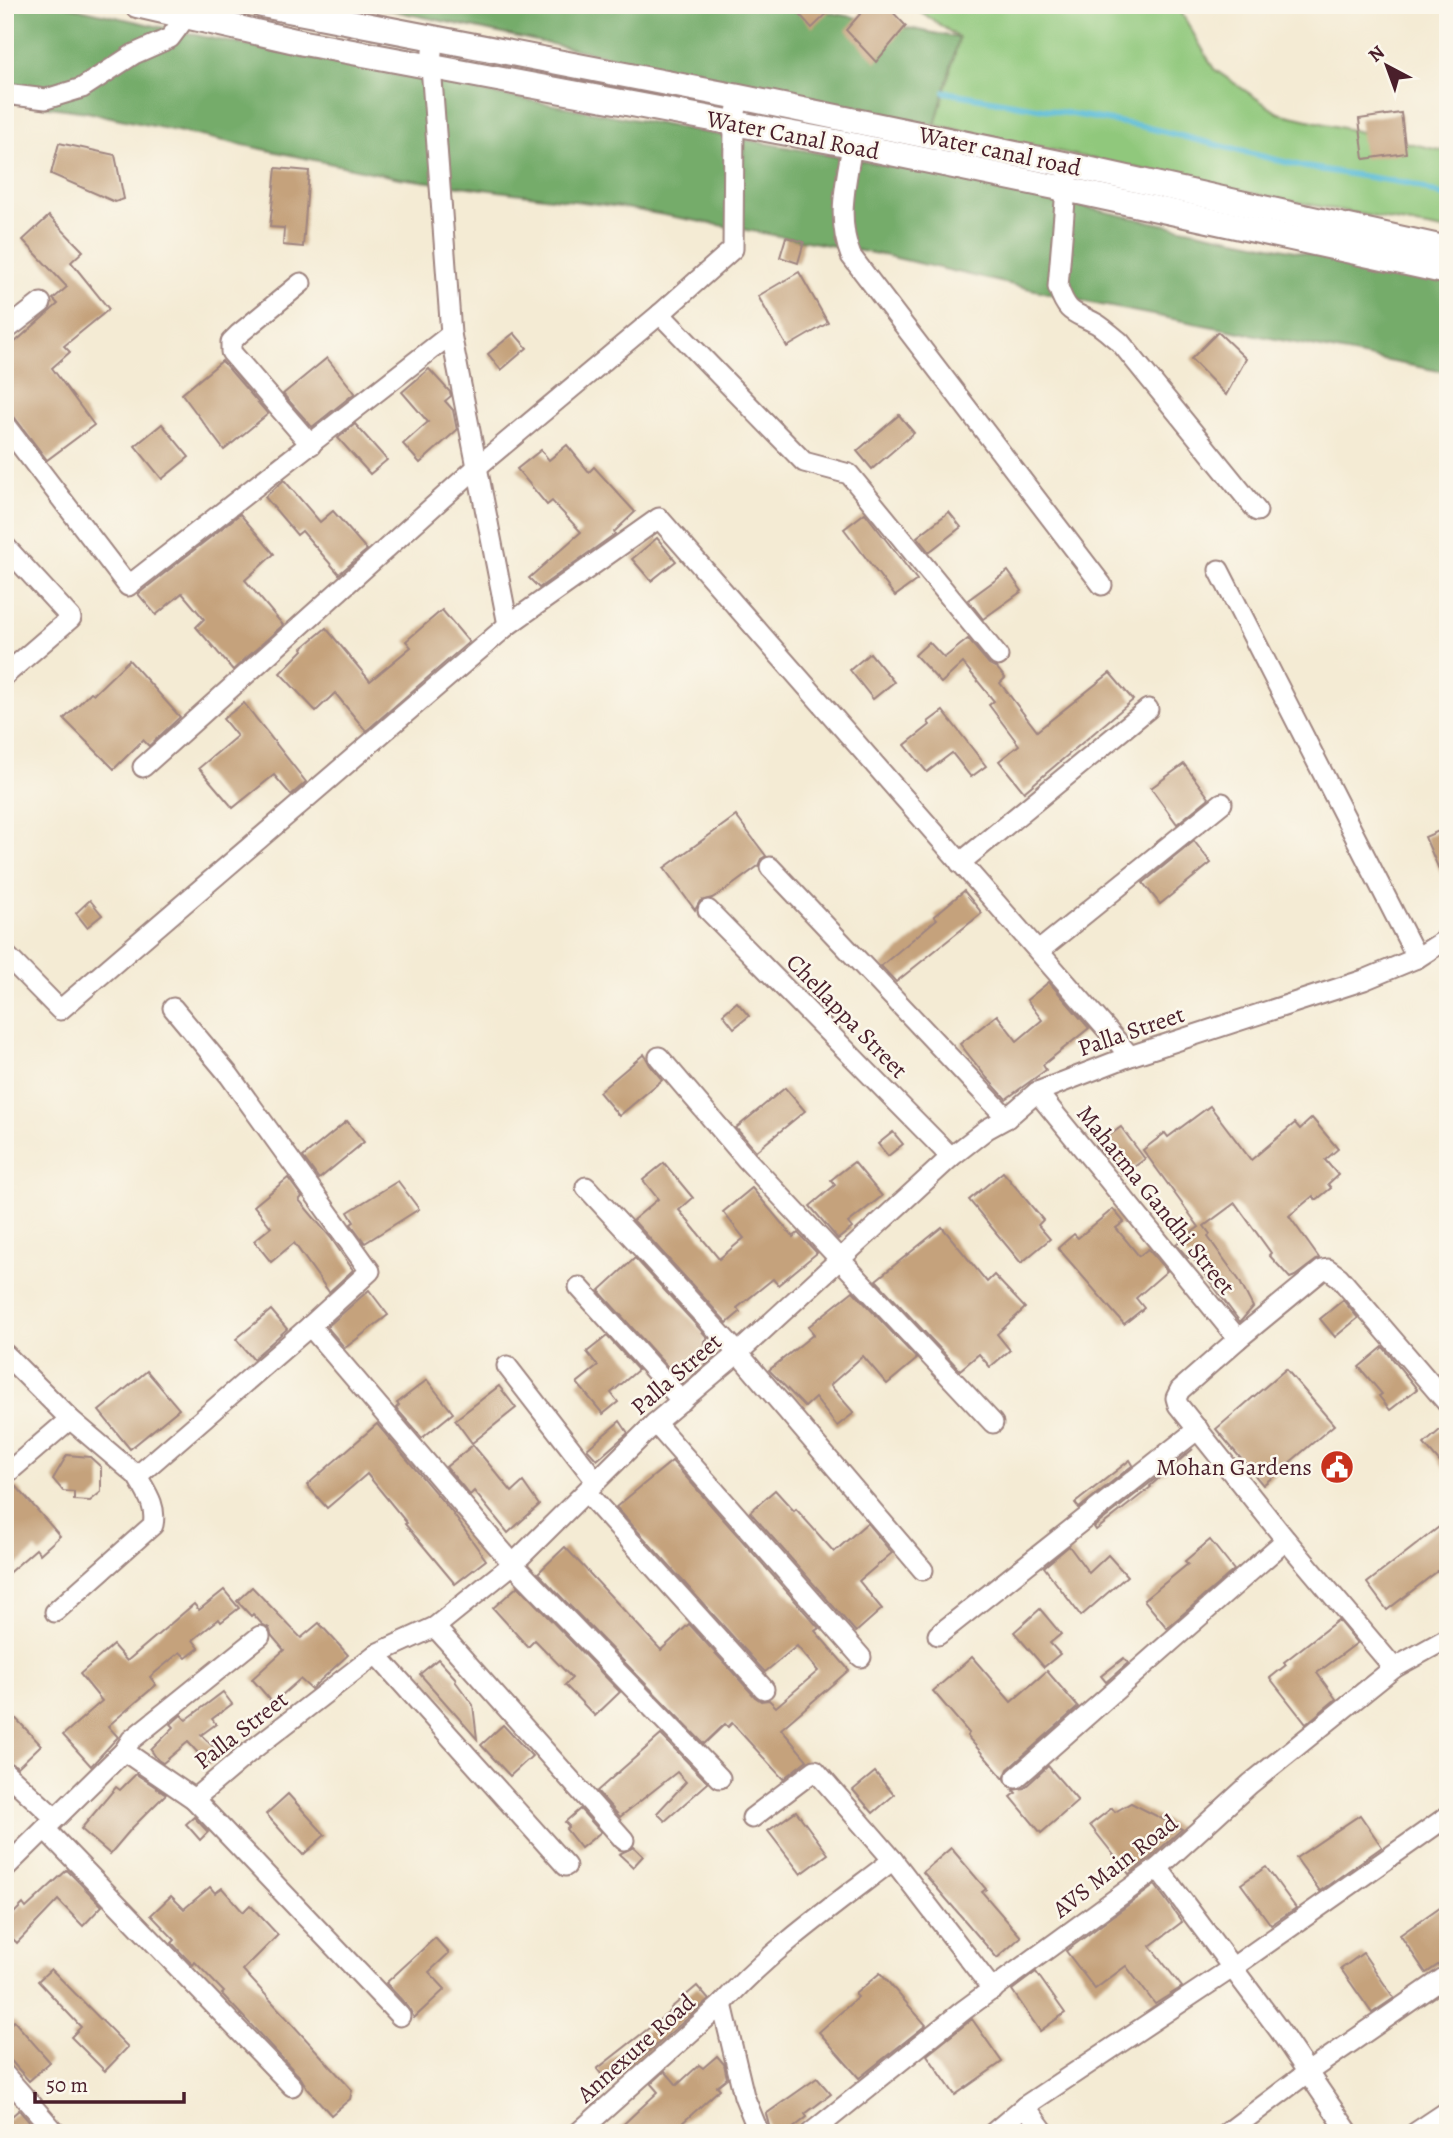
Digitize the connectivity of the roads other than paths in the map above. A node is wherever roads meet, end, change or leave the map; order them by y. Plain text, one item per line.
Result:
1 (137, 5) edge
2 (262, 5) edge
3 (186, 11) edge
4 (319, 11) edge
5 (433, 38) junction
6 (431, 66) junction
7 (5, 94) edge
8 (739, 97) junction
9 (734, 123) junction
10 (852, 145) junction
11 (1067, 177) junction
12 (1448, 249) edge
13 (1448, 272) edge
14 (301, 283) dead end
15 (41, 303) dead end
16 (660, 314) junction
17 (5, 331) edge
18 (451, 334) junction
19 (5, 425) edge
20 (311, 445) junction
21 (477, 467) junction
22 (1257, 511) dead end
23 (5, 546) edge
24 (1219, 570) dead end
25 (1102, 584) dead end
26 (508, 625) junction
27 (998, 656) dead end
28 (5, 675) edge
29 (1148, 709) dead end
30 (143, 767) dead end
31 (1222, 803) dead end
32 (960, 863) junction
33 (770, 867) dead end
34 (708, 910) dead end
35 (1448, 938) edge
36 (1040, 950) junction
37 (5, 954) edge
38 (1418, 958) junction
39 (173, 1008) dead end
40 (1130, 1056) junction
41 (659, 1058) dead end
42 (1037, 1092) junction
43 (1007, 1118) junction
44 (951, 1157) junction
45 (586, 1187) dead end
46 (841, 1260) junction
47 (579, 1287) dead end
48 (310, 1326) junction
49 (1238, 1339) junction
50 (738, 1353) junction
51 (5, 1354) edge
52 (507, 1366) dead end
53 (681, 1401) junction
54 (1448, 1404) edge
55 (70, 1419) junction
56 (655, 1423) junction
57 (993, 1423) dead end
58 (1198, 1429) junction
59 (5, 1475) edge
60 (137, 1476) junction
61 (591, 1487) junction
62 (1286, 1540) junction
63 (513, 1564) junction
64 (923, 1570) dead end
65 (55, 1612) dead end
66 (435, 1627) junction
67 (938, 1635) dead end
68 (260, 1636) dead end
69 (1448, 1637) edge
70 (376, 1654) junction
71 (861, 1657) dead end
72 (1394, 1668) junction
73 (764, 1689) dead end
74 (124, 1751) junction
75 (5, 1772) edge
76 (720, 1778) dead end
77 (1016, 1778) dead end
78 (194, 1799) junction
79 (1448, 1816) edge
80 (752, 1818) dead end
81 (50, 1823) junction
82 (624, 1840) dead end
83 (892, 1860) junction
84 (566, 1866) dead end
85 (5, 1868) edge
86 (1158, 1868) junction
87 (1232, 1968) junction
88 (1448, 1975) edge
89 (993, 1990) junction
90 (722, 2004) junction
91 (400, 2016) dead end
92 (1308, 2072) junction
93 (5, 2075) edge
94 (292, 2087) dead end
95 (1025, 2106) junction
96 (1448, 2111) edge
97 (817, 2131) edge
98 (56, 2133) edge
99 (578, 2133) edge
100 (759, 2133) edge
101 (993, 2133) edge
102 (1045, 2133) edge
103 (1227, 2133) edge
104 (1349, 2133) edge
105 (1415, 2133) edge

1 - 3 main road, Water Canal Road
2 - 4 main road, Water canal road
3 - 6 main road, Water Canal Road
3 - 7 street
4 - 5 main road, Water canal road
5 - 6 street
5 - 8 main road, Water canal road
6 - 9 main road, Water Canal Road
6 - 18 street
8 - 9 street
8 - 11 main road, Water canal road
9 - 10 main road, Water Canal Road
9 - 16 street
10 - 11 main road, Water Canal Road
10 - 25 street
11 - 12 main road, Water canal road
11 - 13 main road, Water Canal Road
11 - 22 street
14 - 20 street
15 - 17 street
16 - 21 street
16 - 27 street
18 - 20 street
18 - 21 street
19 - 20 street
21 - 26 street
21 - 30 street
23 - 28 street
24 - 38 street
26 - 32 street
26 - 37 street
29 - 32 street
31 - 36 street
32 - 36 street
33 - 43 street
34 - 44 street, Chellappa Street
35 - 38 street, Palla Street
36 - 40 street
38 - 40 street, Palla Street
39 - 48 street
40 - 42 street, Palla Street
41 - 46 street
42 - 43 street, Palla Street
42 - 49 street, Mahatma Gandhi Street
43 - 44 street, Palla Street
44 - 46 street, Palla Street
45 - 50 street
46 - 50 street, Palla Street
46 - 57 street
47 - 53 street
48 - 60 street
48 - 63 street
49 - 54 street
49 - 58 street
50 - 53 street, Palla Street
50 - 64 street
51 - 55 street
52 - 61 street
53 - 56 street, Palla Street
55 - 59 street
55 - 60 street
56 - 61 street, Palla Street
56 - 71 street
58 - 62 street
58 - 67 street
60 - 65 street
61 - 63 street, Palla Street
61 - 73 street
62 - 72 street
62 - 77 street
63 - 66 street, Palla Street
63 - 76 street
66 - 70 street, Palla Street
66 - 82 street
68 - 74 street
69 - 72 street, AVS Main Road
70 - 78 street, Palla Street
70 - 84 street
72 - 86 street, AVS Main Road
74 - 78 street, Palla Street
74 - 81 street
75 - 81 street
78 - 91 street
79 - 87 street
80 - 83 street
81 - 85 street
81 - 94 street
83 - 89 street
83 - 90 street
86 - 87 street
86 - 89 street, AVS Main Road
87 - 92 street
87 - 95 street
88 - 92 street
89 - 97 street, AVS Main Road
90 - 99 street, Annexure Road
90 - 100 street, Annexure Road
92 - 103 street
92 - 104 street
93 - 98 street
95 - 101 street
95 - 102 street
96 - 105 street

